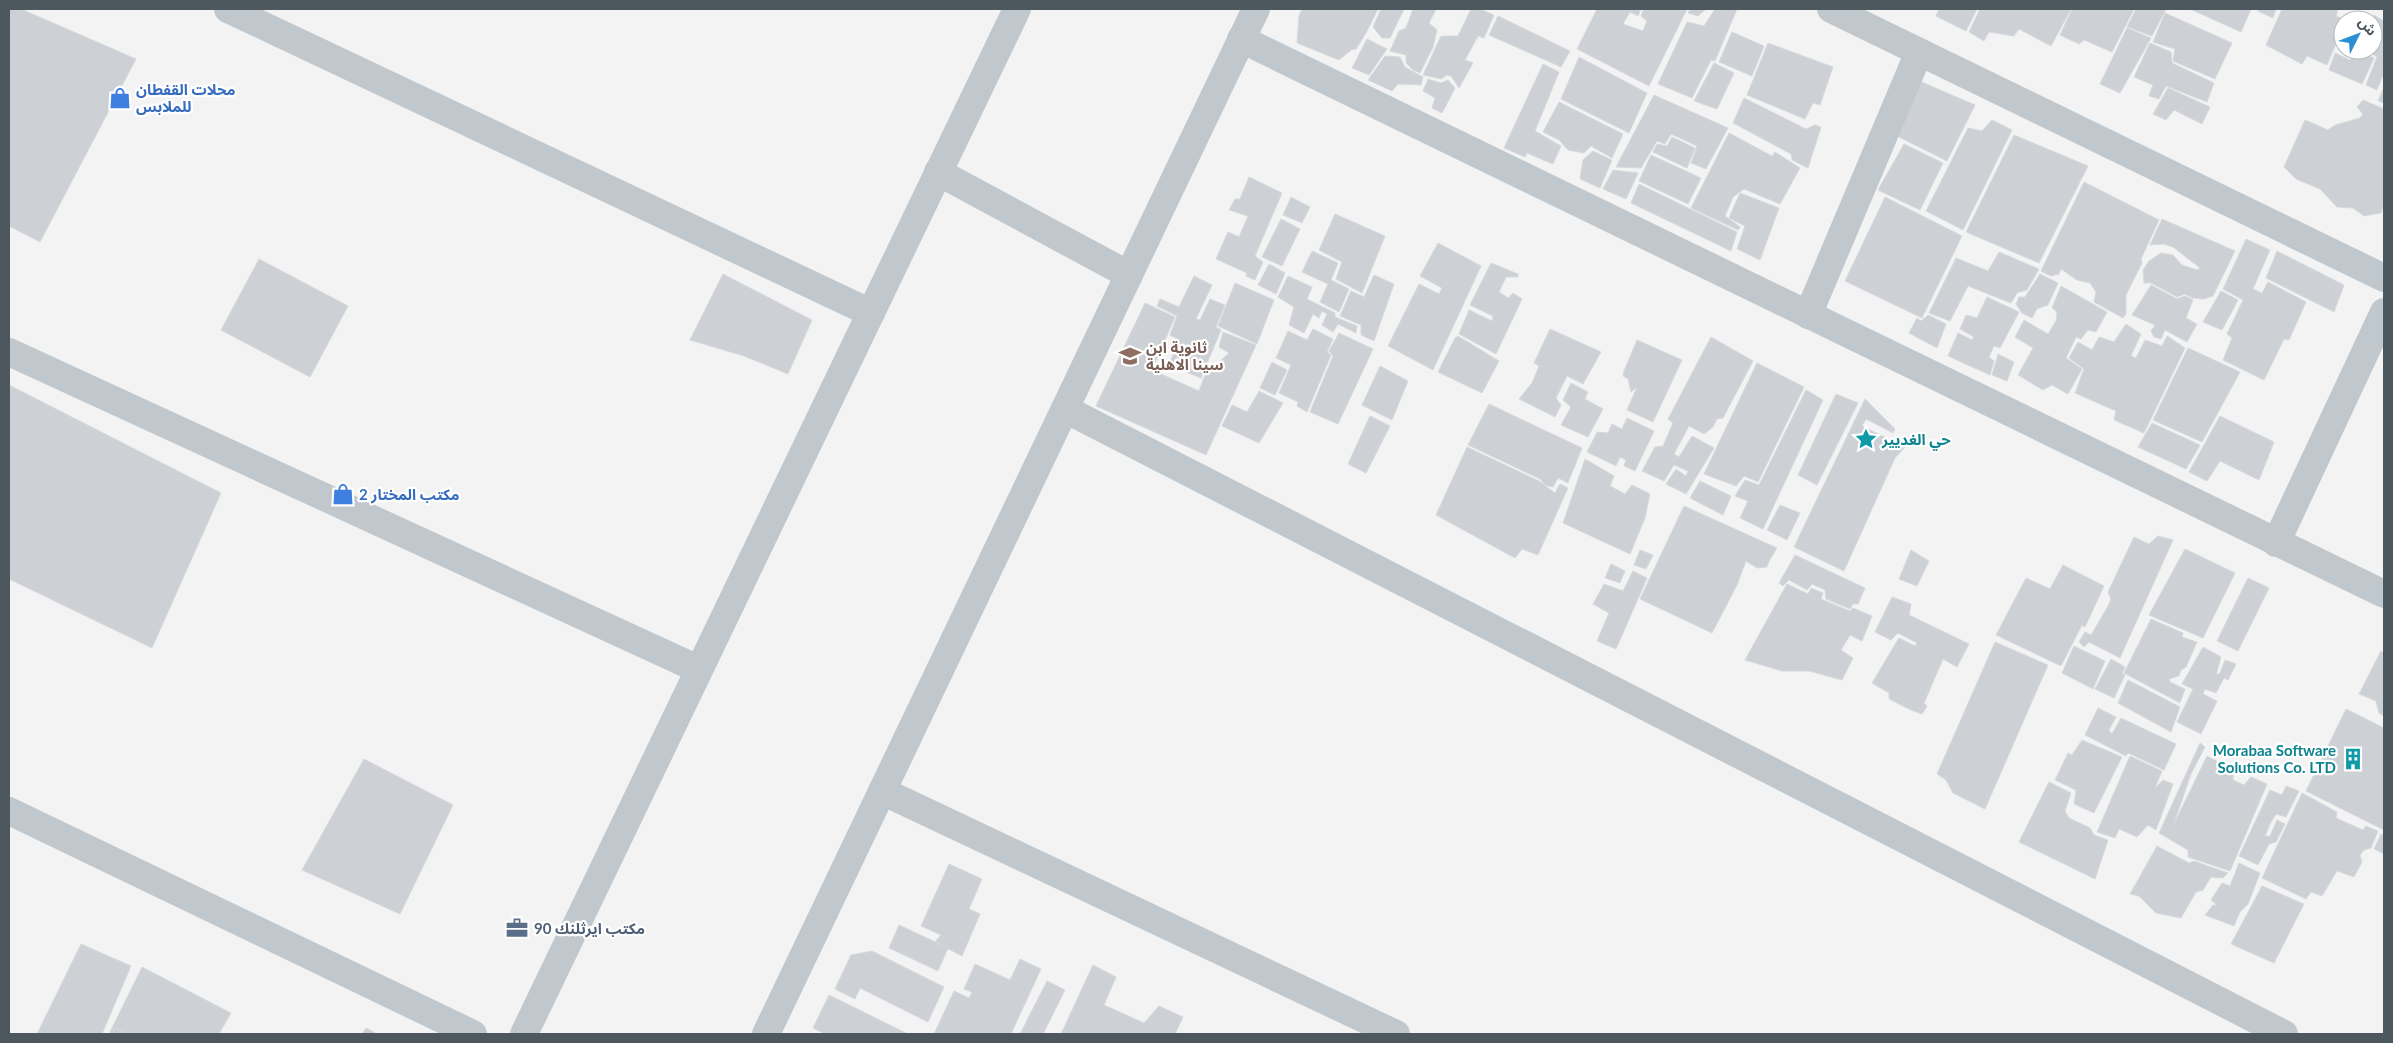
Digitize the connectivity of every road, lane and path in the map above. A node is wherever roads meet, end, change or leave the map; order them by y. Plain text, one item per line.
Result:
1 (228, 9) edge
2 (1017, 9) edge
3 (1256, 9) edge
4 (1831, 9) edge
5 (1241, 40) junction
6 (1919, 52) junction
7 (938, 172) junction
8 (1129, 275) junction
9 (2384, 278) edge
10 (2384, 312) edge
11 (871, 313) junction
12 (1808, 315) junction
13 (9, 352) edge
14 (1065, 409) junction
15 (2276, 543) junction
16 (2384, 594) edge
17 (698, 669) junction
18 (882, 791) junction
19 (9, 811) edge
20 (473, 1034) edge
21 (524, 1034) edge
22 (766, 1034) edge
23 (1396, 1034) edge
24 (2284, 1034) edge

1 - 11 street
2 - 7 street
3 - 5 street
4 - 6 street
5 - 8 street
5 - 12 street
6 - 9 street
6 - 12 street
7 - 8 street
7 - 11 street
8 - 14 street
10 - 15 street
11 - 17 street
12 - 15 street
13 - 17 street
14 - 18 street
14 - 24 street
15 - 16 street
17 - 21 street
18 - 22 street
18 - 23 street
19 - 20 street

